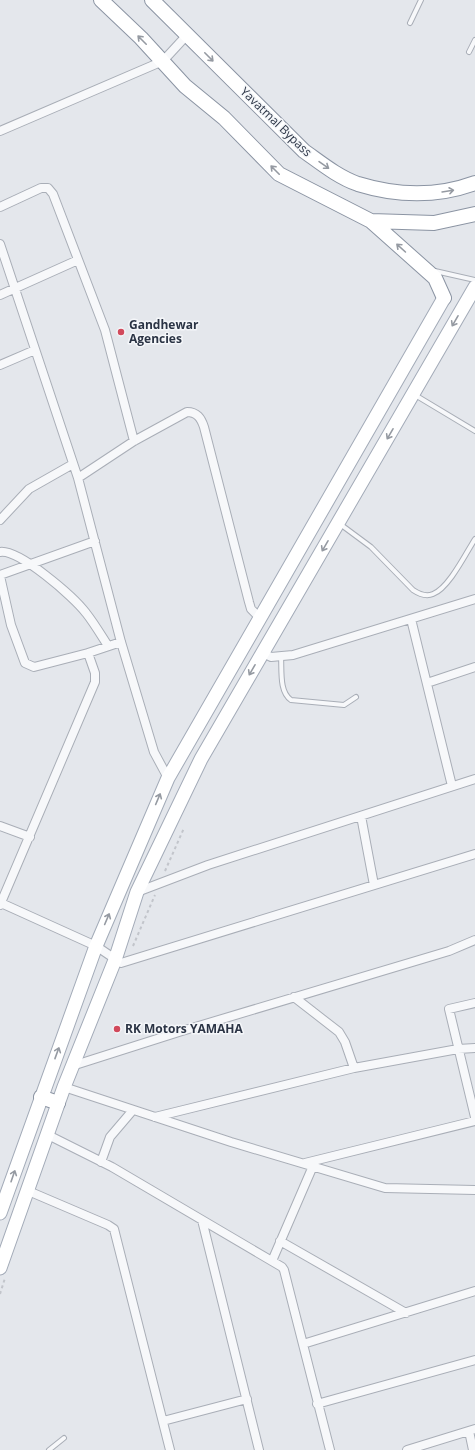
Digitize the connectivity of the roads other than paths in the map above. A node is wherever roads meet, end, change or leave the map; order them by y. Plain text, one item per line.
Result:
1 (101, 0) edge
2 (152, 0) edge
3 (421, 0) edge
4 (410, 23) dead end
5 (187, 35) junction
6 (475, 40) edge
7 (469, 52) dead end
8 (163, 61) junction
9 (0, 132) edge
10 (475, 183) edge
11 (0, 207) edge
12 (475, 214) edge
13 (371, 221) junction
14 (0, 244) edge
15 (78, 260) junction
16 (423, 268) junction
17 (475, 280) edge
18 (475, 287) edge
19 (15, 288) junction
20 (0, 295) edge
21 (444, 298) joint
22 (36, 350) junction
23 (0, 365) edge
24 (413, 393) junction
25 (475, 431) edge
26 (134, 441) junction
27 (73, 464) junction
28 (78, 478) junction
29 (0, 520) edge
30 (338, 523) junction
31 (475, 539) edge
32 (94, 541) junction
33 (0, 552) edge
34 (31, 564) junction
35 (0, 575) edge
36 (475, 599) edge
37 (260, 618) junction
38 (412, 620) junction
39 (121, 642) junction
40 (108, 646) junction
41 (88, 653) junction
42 (263, 653) junction
43 (281, 657) junction
44 (475, 667) edge
45 (427, 683) junction
46 (356, 697) dead end
47 (168, 778) junction
48 (475, 778) edge
49 (452, 786) junction
50 (361, 816) junction
51 (0, 826) edge
52 (30, 837) junction
53 (475, 854) edge
54 (374, 885) junction
55 (137, 892) junction
56 (0, 904) edge
57 (475, 940) edge
58 (96, 946) junction
59 (115, 960) junction
60 (294, 997) junction
61 (475, 1004) edge
62 (475, 1048) edge
63 (458, 1049) junction
64 (72, 1066) junction
65 (354, 1068) junction
66 (64, 1087) junction
67 (41, 1097) junction
68 (58, 1103) junction
69 (133, 1110) junction
70 (155, 1117) junction
71 (475, 1117) edge
72 (475, 1121) edge
73 (46, 1134) junction
74 (101, 1162) junction
75 (304, 1163) junction
76 (313, 1166) junction
77 (26, 1190) junction
78 (475, 1190) edge
79 (0, 1213) edge
80 (202, 1220) junction
81 (280, 1241) junction
82 (272, 1261) junction
83 (0, 1268) edge
84 (475, 1291) edge
85 (406, 1313) junction
86 (303, 1344) junction
87 (475, 1360) edge
88 (247, 1399) junction
89 (317, 1404) junction
90 (163, 1421) junction
91 (472, 1430) edge
92 (64, 1438) dead end
93 (49, 1450) edge
94 (170, 1450) edge
95 (259, 1450) edge
96 (330, 1450) edge
97 (407, 1450) edge
98 (473, 1450) edge

8 -> 1 highway
2 - 5 highway, Yavatmal Bypass
3 - 4 lane
5 - 8 street
5 -> 10 highway, Yavatmal Bypass
6 - 7 lane
8 - 9 street
13 -> 8 highway
11 - 15 street
12 - 13 highway
16 -> 13 highway
14 - 19 street
15 - 19 street
15 - 26 street
16 - 17 lane
16 - 21 highway
18 -> 24 main road
19 - 20 street
19 - 22 street
21 - 37 main road
22 - 23 street
22 - 27 street
24 - 25 lane
24 -> 30 main road
26 - 28 street
26 - 37 street
27 - 28 street
27 - 29 street
28 - 32 street
30 - 31 lane
30 -> 42 main road
32 - 34 street
32 - 39 street
33 - 34 street
34 - 35 street
34 - 40 street
35 - 41 street
36 - 38 street
37 - 47 main road
38 - 43 street
38 - 45 street
39 - 40 street
39 - 47 street
40 - 41 street
41 - 52 street
42 - 43 street
42 -> 55 main road
43 - 46 lane
44 - 45 street
45 - 49 street
58 -> 47 main road
48 - 49 street
49 - 50 street
50 - 54 street
50 - 55 street
51 - 52 street
52 - 56 street
53 - 54 street
54 - 59 street
55 - 59 main road
56 - 58 street
57 - 60 street
58 - 59 street
67 -> 58 main road
59 - 64 main road
60 - 64 street
60 - 65 street
61 - 63 street
62 - 63 street
63 - 65 street
63 - 71 street
64 - 66 main road
65 - 70 street
66 - 68 main road
66 - 69 street
67 - 68 highway
79 -> 67 main road
68 - 73 main road
69 - 70 street
69 - 74 street
70 - 75 street
72 - 75 street
73 - 74 street
73 - 77 main road
74 - 80 street
75 - 76 street
76 - 78 street
76 - 81 street
77 - 83 main road
77 - 90 street
80 - 82 street
80 - 88 street
81 - 82 street
81 - 85 street
82 - 86 street
84 - 85 street
85 - 86 street
86 - 89 street
87 - 89 street
88 - 90 street
88 - 95 street
89 - 96 street
90 - 94 street
91 - 97 street
91 - 98 street
92 - 93 lane

